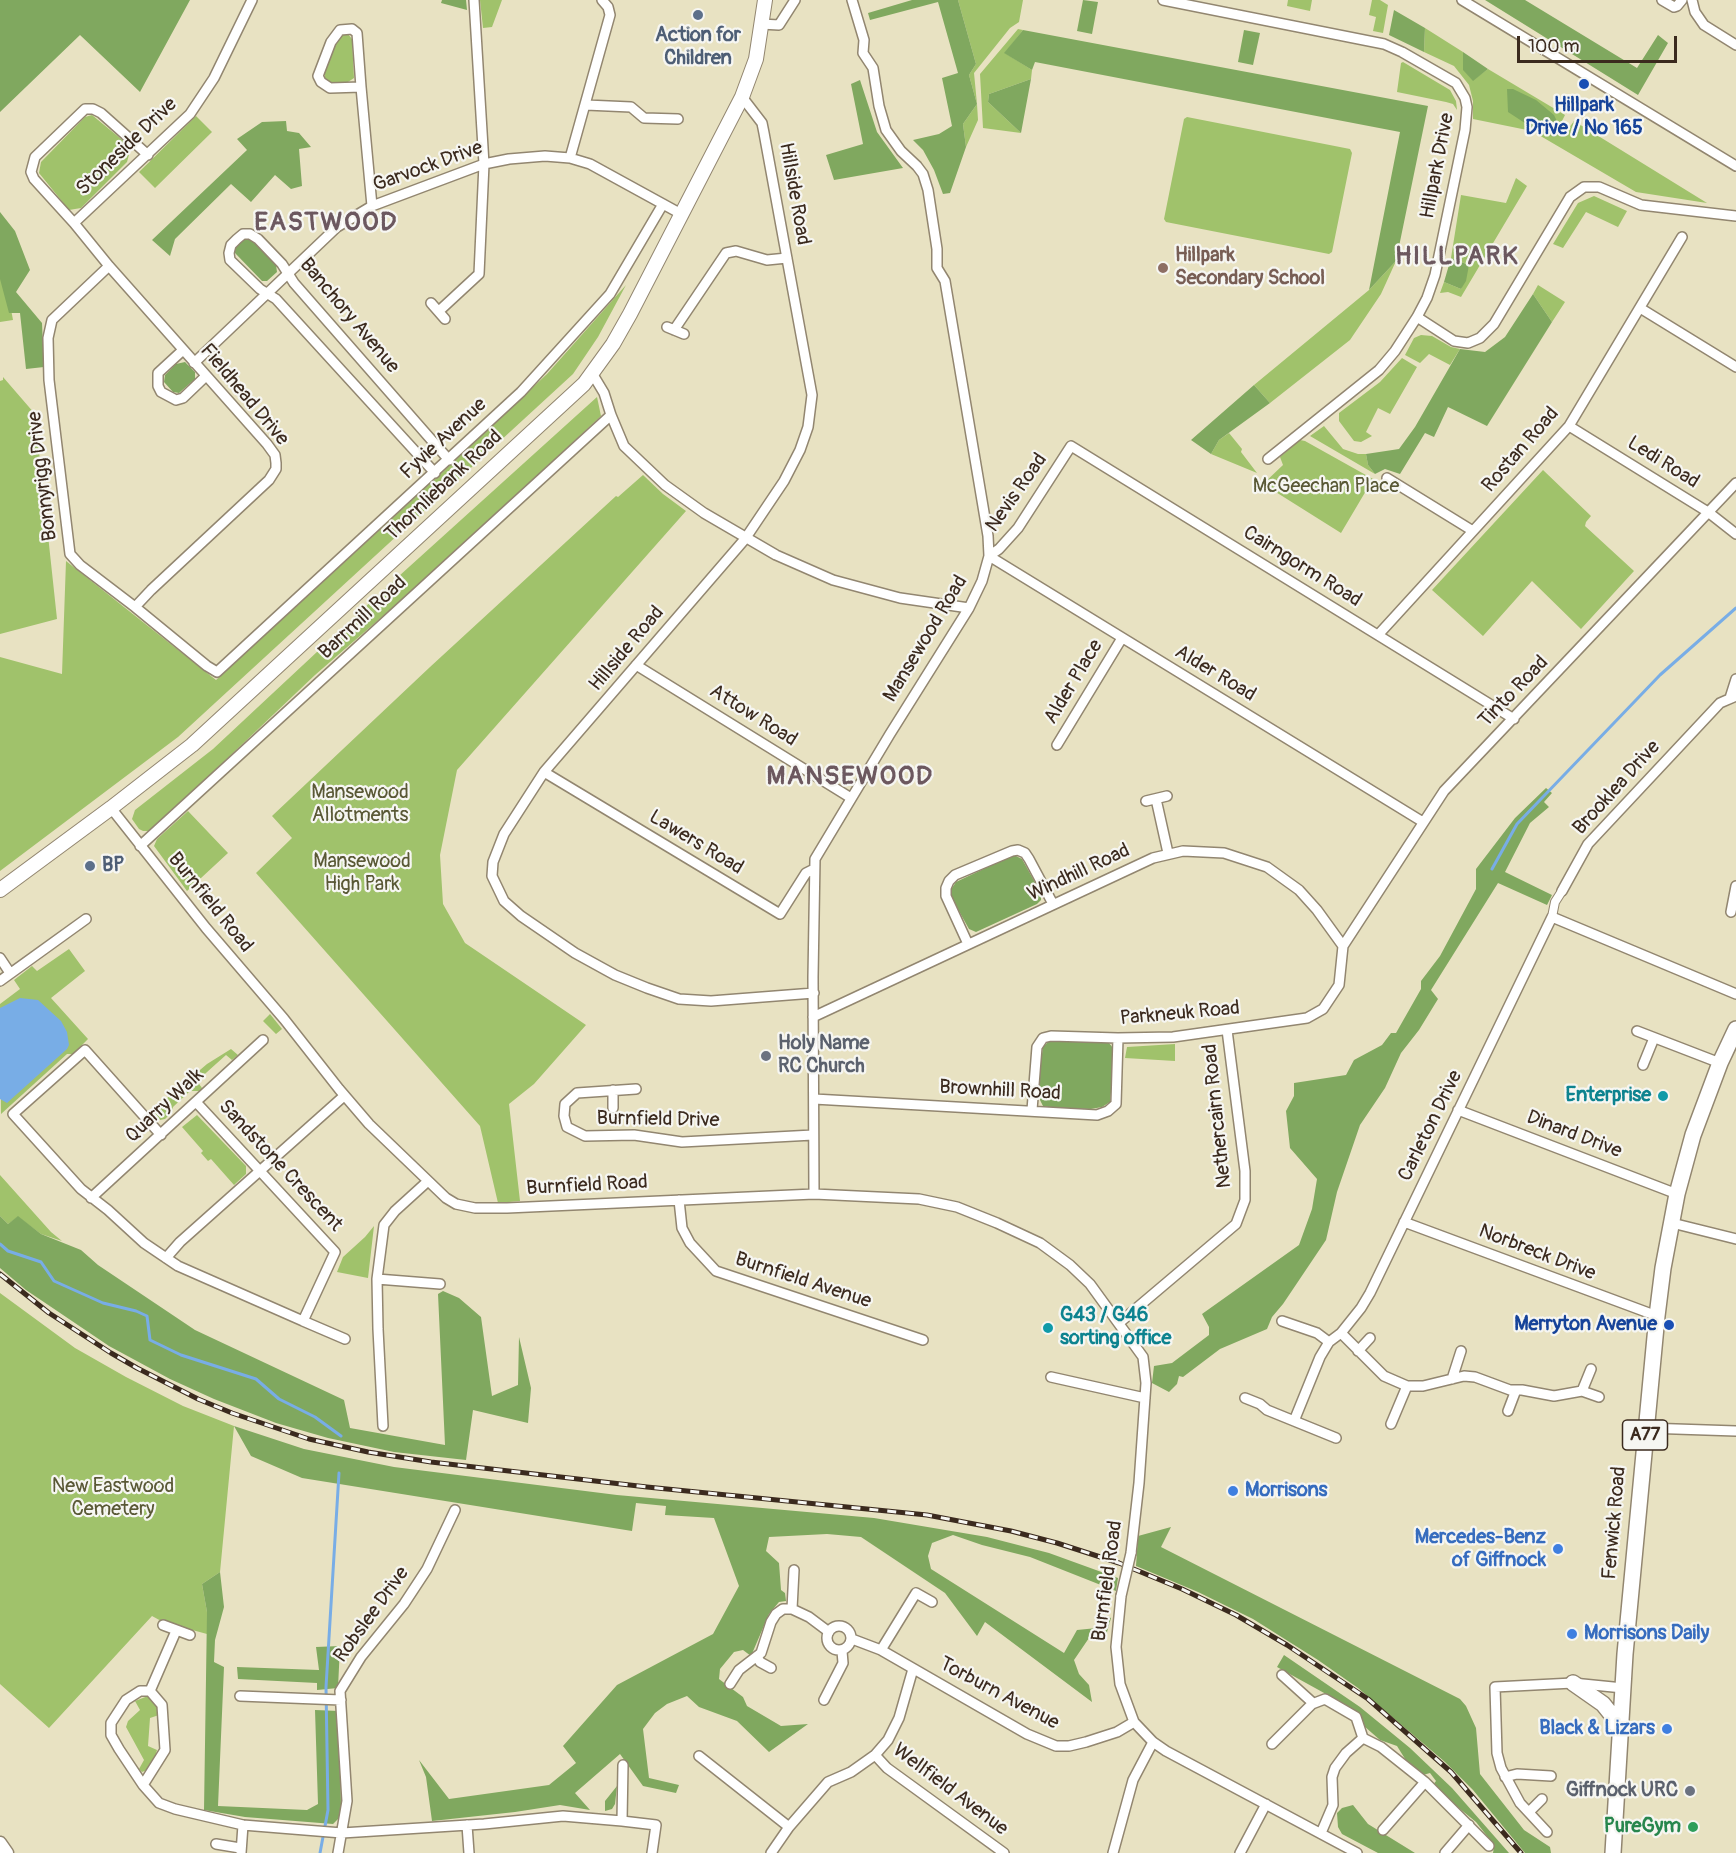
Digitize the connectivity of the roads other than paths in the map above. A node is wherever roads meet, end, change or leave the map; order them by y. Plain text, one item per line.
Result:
1 (252, 0) edge
2 (474, 0) edge
3 (602, 0) edge
4 (765, 0) edge
5 (795, 0) edge
6 (852, 0) edge
7 (1163, 0) edge
8 (1462, 0) edge
9 (1662, 0) edge
10 (1683, 0) edge
11 (1692, 0) edge
12 (761, 24) junction
13 (1736, 45) edge
14 (361, 87) junction
15 (742, 97) junction
16 (586, 105) junction
17 (678, 119) dead end
18 (148, 155) junction
19 (570, 158) junction
20 (484, 164) junction
21 (1736, 166) edge
22 (663, 204) junction
23 (372, 206) junction
24 (683, 215) junction
25 (1736, 216) edge
26 (74, 223) junction
27 (1682, 237) dead end
28 (787, 258) junction
29 (109, 266) junction
30 (287, 272) junction
31 (267, 293) junction
32 (431, 303) dead end
33 (1640, 308) junction
34 (1417, 316) junction
35 (684, 334) dead end
36 (183, 350) junction
37 (194, 363) junction
38 (1736, 367) edge
39 (592, 373) junction
40 (206, 376) junction
41 (611, 415) junction
42 (1569, 426) junction
43 (1071, 446) joint
44 (1268, 459) dead end
45 (449, 460) junction
46 (435, 473) junction
47 (1387, 478) dead end
48 (1736, 483) edge
49 (1708, 512) junction
50 (1473, 531) junction
51 (1736, 534) edge
52 (745, 539) junction
53 (989, 556) junction
54 (135, 607) junction
55 (969, 608) junction
56 (1378, 635) junction
57 (1122, 638) junction
58 (636, 665) junction
59 (217, 672) joint
60 (1736, 679) edge
61 (1733, 697) edge
62 (1514, 719) junction
63 (1057, 745) dead end
64 (544, 772) junction
65 (1167, 796) dead end
66 (851, 798) junction
67 (111, 808) junction
68 (1423, 822) junction
69 (140, 846) junction
70 (1168, 854) junction
71 (814, 869) junction
72 (1736, 886) edge
73 (0, 891) edge
74 (1562, 891) joint
75 (1053, 904) junction
76 (1731, 912) dead end
77 (1552, 917) junction
78 (86, 920) dead end
79 (968, 944) junction
80 (1343, 946) junction
81 (0, 958) edge
82 (10, 973) junction
83 (0, 981) edge
84 (814, 993) junction
85 (1736, 994) edge
86 (813, 1017) junction
87 (1736, 1029) edge
88 (1227, 1030) junction
89 (1637, 1031) dead end
90 (1118, 1038) junction
91 (1654, 1038) junction
92 (263, 1040) dead end
93 (1720, 1062) junction
94 (1643, 1065) dead end
95 (636, 1089) dead end
96 (613, 1090) junction
97 (344, 1096) junction
98 (814, 1099) junction
99 (196, 1102) junction
100 (614, 1108) dead end
101 (1032, 1110) junction
102 (1458, 1110) junction
103 (161, 1135) junction
104 (813, 1135) junction
105 (261, 1170) junction
106 (428, 1181) junction
107 (814, 1194) junction
108 (1677, 1194) junction
109 (91, 1198) junction
110 (679, 1200) junction
111 (1404, 1222) junction
112 (1672, 1224) junction
113 (1736, 1239) edge
114 (166, 1258) junction
115 (377, 1279) junction
116 (440, 1284) dead end
117 (1657, 1316) junction
118 (303, 1321) junction
119 (1282, 1321) dead end
120 (1119, 1323) junction
121 (1341, 1333) junction
122 (1370, 1338) dead end
123 (345, 1340) dead end
124 (923, 1340) dead end
125 (1329, 1342) junction
126 (1358, 1351) junction
127 (1461, 1351) dead end
128 (1591, 1369) dead end
129 (1052, 1377) dead end
130 (1452, 1379) junction
131 (1407, 1386) junction
132 (1516, 1390) junction
133 (1582, 1391) junction
134 (1599, 1397) dead end
135 (1145, 1398) junction
136 (1245, 1398) dead end
137 (1508, 1411) dead end
138 (1294, 1421) junction
139 (1391, 1424) dead end
140 (383, 1426) dead end
141 (1646, 1428) junction
142 (1736, 1431) edge
143 (1336, 1438) dead end
144 (454, 1510) dead end
145 (794, 1570) dead end
146 (932, 1602) dead end
147 (792, 1609) junction
148 (163, 1625) dead end
149 (176, 1631) junction
150 (829, 1632) junction
151 (190, 1635) dead end
152 (852, 1639) junction
153 (881, 1650) junction
154 (842, 1651) junction
155 (757, 1656) junction
156 (771, 1668) dead end
157 (914, 1669) junction
158 (1282, 1675) dead end
159 (1573, 1683) junction
160 (730, 1684) dead end
161 (1623, 1688) junction
162 (150, 1691) junction
163 (240, 1696) dead end
164 (341, 1700) junction
165 (824, 1700) dead end
166 (1313, 1703) junction
167 (1134, 1722) junction
168 (1620, 1732) junction
169 (1363, 1738) junction
170 (1153, 1742) junction
171 (1272, 1744) dead end
172 (875, 1755) junction
173 (699, 1756) dead end
174 (623, 1765) dead end
175 (1551, 1776) dead end
176 (1505, 1778) junction
177 (1425, 1782) junction
178 (143, 1785) junction
179 (1542, 1800) dead end
180 (1266, 1804) junction
181 (1529, 1812) junction
182 (622, 1821) junction
183 (243, 1825) junction
184 (1469, 1825) junction
185 (466, 1826) junction
186 (789, 1827) junction
187 (1383, 1830) dead end
188 (1547, 1832) dead end
189 (342, 1833) junction
190 (1321, 1833) junction
191 (0, 1843) edge
192 (216, 1844) dead end
193 (1489, 1846) dead end
194 (241, 1851) edge
195 (7, 1853) edge
196 (338, 1853) edge
197 (469, 1853) edge
198 (652, 1853) edge
199 (771, 1853) edge
200 (1004, 1853) edge
201 (1113, 1853) edge
202 (1240, 1853) edge
203 (1358, 1853) edge
204 (1445, 1853) edge
205 (1613, 1853) edge

1 - 18 street, Stoneside Drive
2 - 20 street
3 - 16 street
4 - 12 main road, Thornliebank Road
5 - 12 street
6 - 53 street, Mansewood Road
7 - 34 street, Hillpark Drive
8 - 21 street
9 - 10 street
11 - 13 street
12 - 15 main road, Thornliebank Road
14 - 14 street
14 - 23 street
15 - 24 main road, Thornliebank Road
15 - 28 street, Hillside Road
16 - 17 street
16 - 19 street
18 - 26 street, Stoneside Drive
18 - 26 street, Fieldhead Drive
19 - 20 street, Garvock Drive
19 - 22 street, Garvock Drive
20 - 23 street, Garvock Drive
20 - 32 street
22 - 24 street, Garvock Drive
22 - 45 street, Fyvie Avenue
23 - 30 street, Garvock Drive
24 - 39 main road, Thornliebank Road
25 - 34 street
26 - 29 street, Fieldhead Drive
27 - 33 street, Rostan Road
28 - 35 street
28 - 52 street, Hillside Road
29 - 36 street, Fieldhead Drive
29 - 54 street, Bonnyrigg Drive
30 - 31 street, Garvock Drive
30 - 31 street, Banchory Avenue
30 - 45 street, Banchory Avenue
31 - 37 street, Garvock Drive
31 - 46 street, Banchory Avenue
33 - 38 street
33 - 42 street, Rostan Road
34 - 44 street, Hillpark Drive
36 - 37 street, Fieldhead Drive
36 - 40 street
37 - 40 street, Fieldhead Drive
39 - 41 street
39 - 67 main road, Thornliebank Road
40 - 54 street, Fieldhead Drive
41 - 52 street
41 - 69 street, Barrmill Road
42 - 49 street, Ledi Road
42 - 50 street, Rostan Road
43 - 53 street, Nevis Road
43 - 56 street, Cairngorm Road
45 - 46 street, Fyvie Avenue
46 - 59 street, Fyvie Avenue
47 - 50 street
48 - 49 street, Tinto Road
49 - 51 street, Ledi Road
49 - 62 street, Tinto Road
50 - 56 street, Rostan Road
52 - 55 street
52 - 58 street, Hillside Road
53 - 55 street, Mansewood Road
53 - 57 street, Alder Road
54 - 59 street, Bonnyrigg Drive
55 - 66 street, Mansewood Road
56 - 62 street, Cairngorm Road
57 - 63 street, Alder Place
57 - 68 street, Alder Road
58 - 64 street, Hillside Road
58 - 66 street, Attow Road
60 - 61 street, Brooklea Drive
61 - 74 street, Brooklea Drive
62 - 68 street, Tinto Road
64 - 71 street, Lawers Road
64 - 84 street, Hillside Road
65 - 70 street
66 - 71 street, Mansewood Road
67 - 69 street, Burnfield Road
67 - 73 main road, Thornliebank Road
68 - 80 street, Tinto Road
69 - 97 street, Burnfield Road
70 - 75 street, Windhill Road
70 - 80 street, Windhill Road
71 - 84 street, Mansewood Road
72 - 76 street
74 - 77 street, Brooklea Drive
75 - 79 street, Windhill Road
75 - 79 street
77 - 85 street
77 - 102 street, Carleton Drive
78 - 82 street
79 - 86 street, Windhill Road
80 - 88 street, Parkneuk Road
81 - 82 street
82 - 83 street
84 - 86 street, Mansewood Road
86 - 98 street, Mansewood Road
87 - 93 main road, Fenwick Road / A77
88 - 90 street, Parkneuk Road
88 - 120 street, Nethercairn Road
89 - 91 street
90 - 101 street, Parkneuk Road
90 - 101 street, Brownhill Road
91 - 93 street
91 - 94 street
92 - 99 street, Quarry Walk
93 - 108 main road, Fenwick Road / A77
95 - 96 street, Burnfield Drive
96 - 100 street
96 - 104 street, Burnfield Drive
97 - 105 street
97 - 106 street, Burnfield Road
98 - 101 street, Brownhill Road
98 - 104 street, Mansewood Road
99 - 103 street, Quarry Walk
99 - 105 street, Sandstone Crescent
102 - 108 street, Dinard Drive
102 - 111 street, Carleton Drive
103 - 109 street, Quarry Walk
103 - 109 street
104 - 107 street, Mansewood Road
105 - 114 street
105 - 118 street, Sandstone Crescent
106 - 110 street, Burnfield Road
106 - 115 street
107 - 110 street, Burnfield Road
107 - 120 street, Burnfield Road
108 - 112 main road, Fenwick Road / A77
109 - 114 street
110 - 124 street, Burnfield Avenue
111 - 117 street, Norbreck Drive
111 - 121 street, Carleton Drive
112 - 113 street
112 - 117 main road, Fenwick Road / A77
114 - 118 street
115 - 116 street
115 - 140 street
117 - 141 main road, Fenwick Road / A77
118 - 123 street
119 - 125 street
120 - 135 street, Burnfield Road
121 - 125 street, Carleton Drive
121 - 126 street
122 - 126 street
125 - 138 street, Carleton Drive
126 - 131 street
127 - 130 street
128 - 133 street
129 - 135 street
130 - 131 street
130 - 132 street
131 - 139 street
132 - 133 street
132 - 137 street
133 - 134 street
135 - 167 street, Burnfield Road, bridge
136 - 138 street
138 - 143 street
141 - 142 street
141 - 161 main road, Fenwick Road / A77
144 - 164 street, Robslee Drive
145 - 147 street
146 - 153 street
147 - 150 street
147 - 155 street
148 - 149 street
149 - 151 street
149 - 162 street
150 - 152 street
150 - 154 street
152 - 153 street, Torburn Avenue
152 - 154 street
153 - 157 street, Torburn Avenue
154 - 165 street
155 - 156 street
155 - 160 street
157 - 167 street, Torburn Avenue
157 - 172 street
158 - 166 street
159 - 161 street
159 - 168 main road
159 - 176 street
161 - 168 main road, Fenwick Road / A77
162 - 178 street
162 - 178 street
163 - 164 street
164 - 189 street, Robslee Drive
166 - 169 street
166 - 171 street
167 - 170 street, Burnfield Road
168 - 205 main road, Fenwick Road / A77
169 - 177 street
169 - 190 street
170 - 180 street, Burnfield Road
170 - 201 street
172 - 186 street
172 - 200 street, Wellfield Avenue
173 - 186 street
174 - 182 street
175 - 176 street
176 - 181 street
177 - 184 street
177 - 187 street
178 - 183 street
179 - 181 street
180 - 190 street, Burnfield Road
180 - 202 street
181 - 188 street
182 - 185 street
182 - 198 street
183 - 189 street
183 - 194 street
184 - 193 street
184 - 204 street
185 - 189 street
185 - 197 street
186 - 199 street
189 - 196 street, Robslee Drive
190 - 203 street, Burnfield Road
191 - 195 street
192 - 194 street

